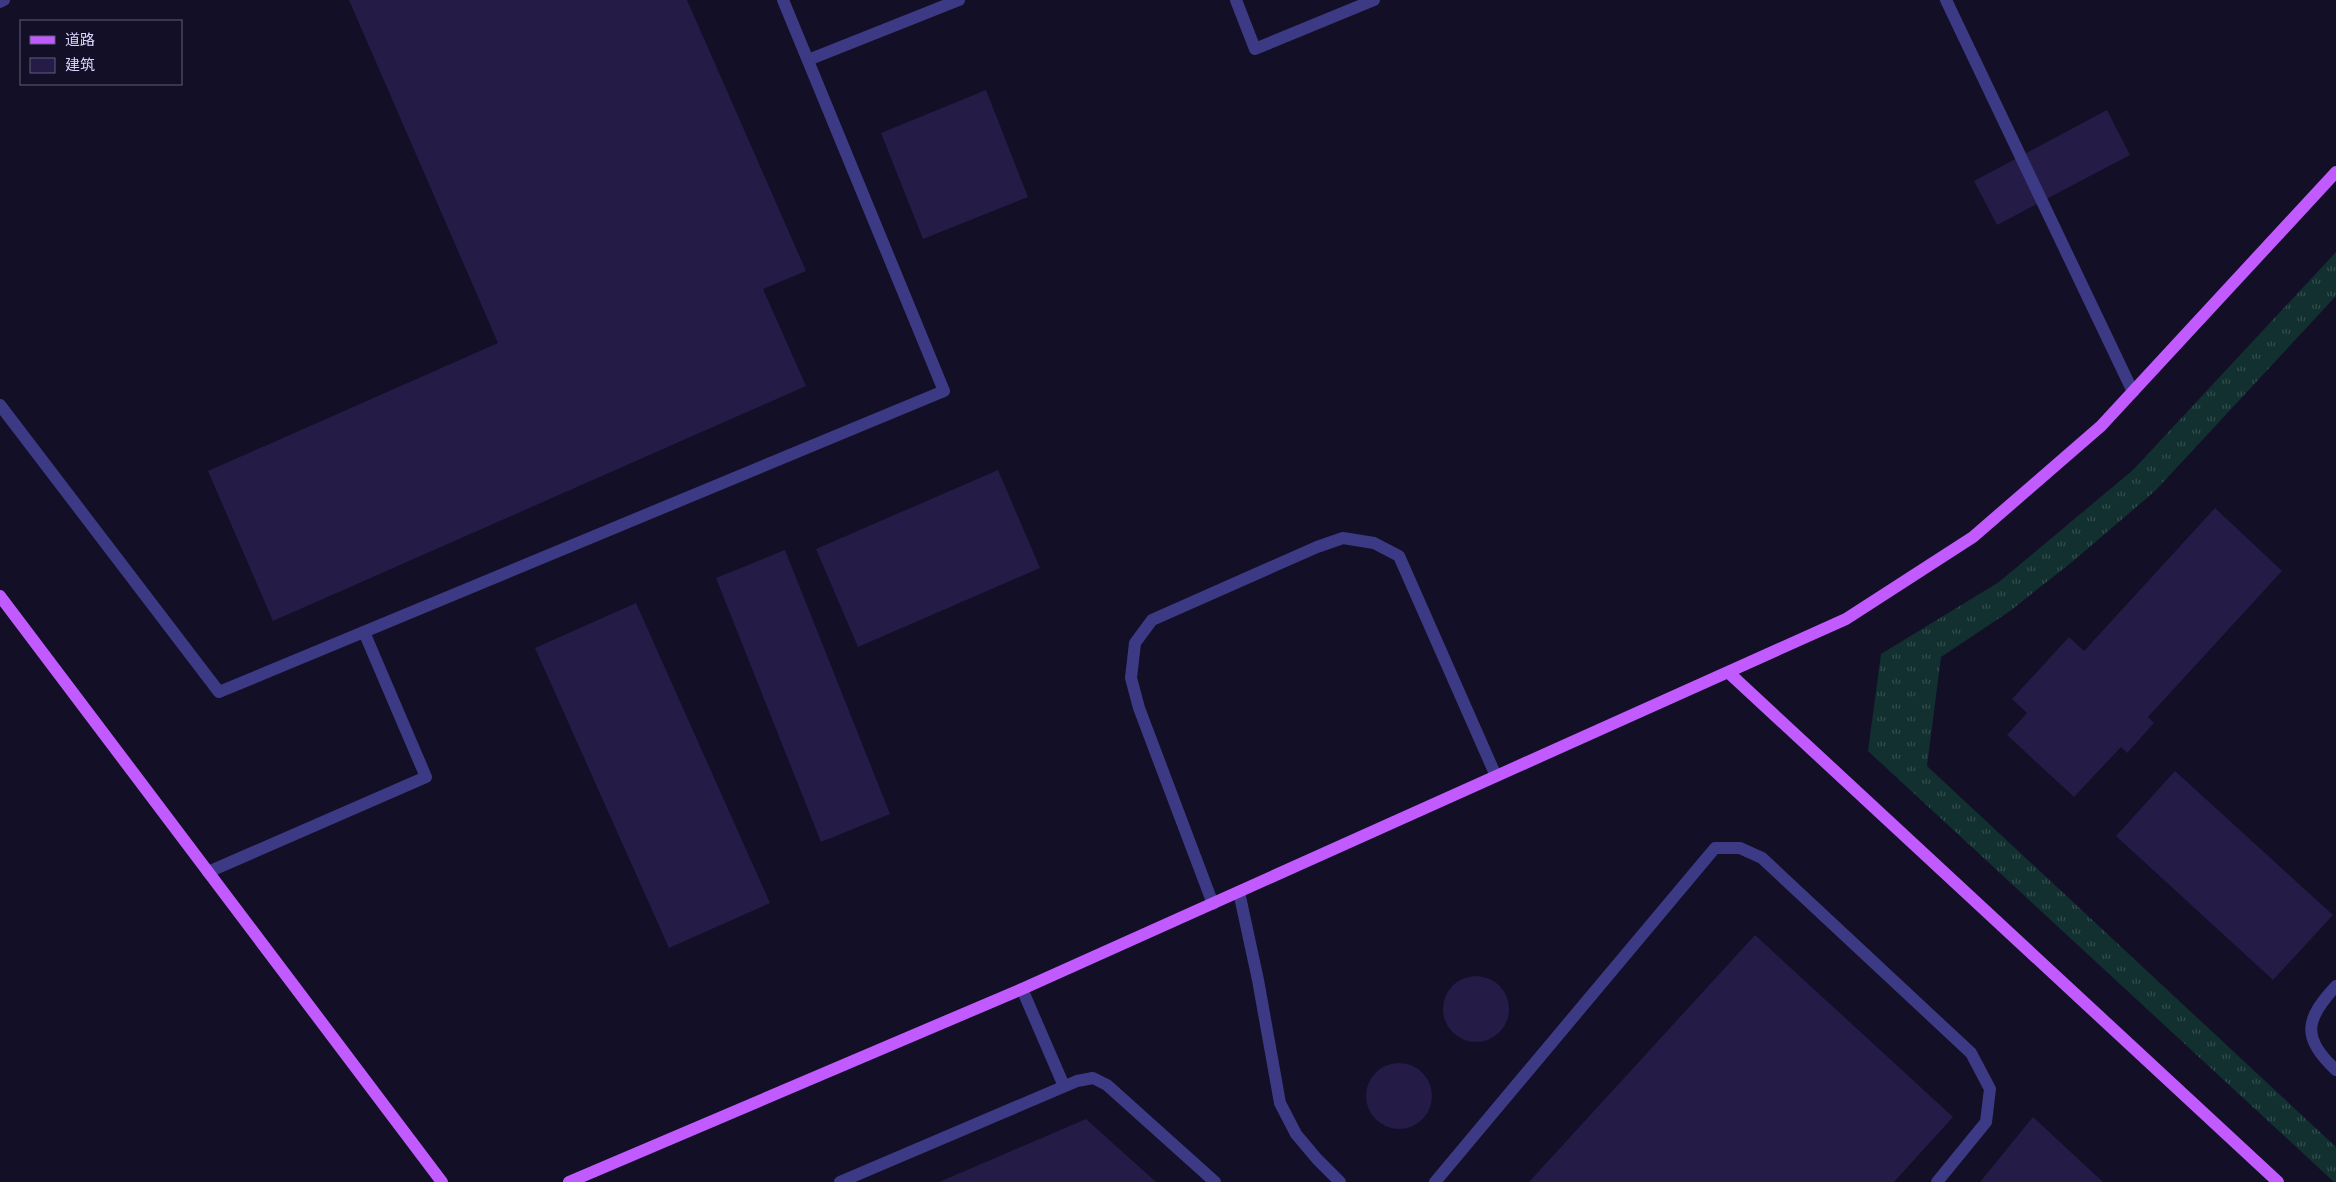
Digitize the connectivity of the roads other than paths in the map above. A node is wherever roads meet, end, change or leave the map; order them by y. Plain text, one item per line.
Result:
1 (4, 0) edge
2 (783, 0) edge
3 (958, 0) edge
4 (1236, 0) edge
5 (1374, 0) edge
6 (1946, 0) edge
7 (0, 2) edge
8 (808, 60) junction
9 (2336, 172) edge
10 (2132, 392) junction
11 (0, 406) edge
12 (0, 596) edge
13 (364, 632) junction
14 (1728, 672) junction
15 (1496, 776) junction
16 (208, 872) junction
17 (1239, 892) junction
18 (1213, 904) junction
19 (2336, 986) edge
20 (1022, 989) junction
21 (2336, 1070) edge
22 (1064, 1086) junction
23 (442, 1182) edge
24 (569, 1182) edge
25 (840, 1182) edge
26 (1215, 1182) edge
27 (1340, 1182) edge
28 (1435, 1182) edge
29 (1937, 1182) edge
30 (2278, 1182) edge

1 - 7 lane
2 - 8 lane
3 - 8 lane
4 - 5 lane
6 - 10 lane
8 - 13 lane
9 - 10 main road
10 - 14 main road
11 - 13 lane
12 - 16 main road
13 - 16 lane
14 - 15 main road
14 - 30 main road
15 - 17 main road
15 - 18 lane
16 - 23 main road
17 - 18 main road
17 - 27 lane
18 - 20 main road
19 - 21 lane
20 - 22 lane
20 - 24 main road
22 - 25 lane
22 - 26 lane
28 - 29 lane

